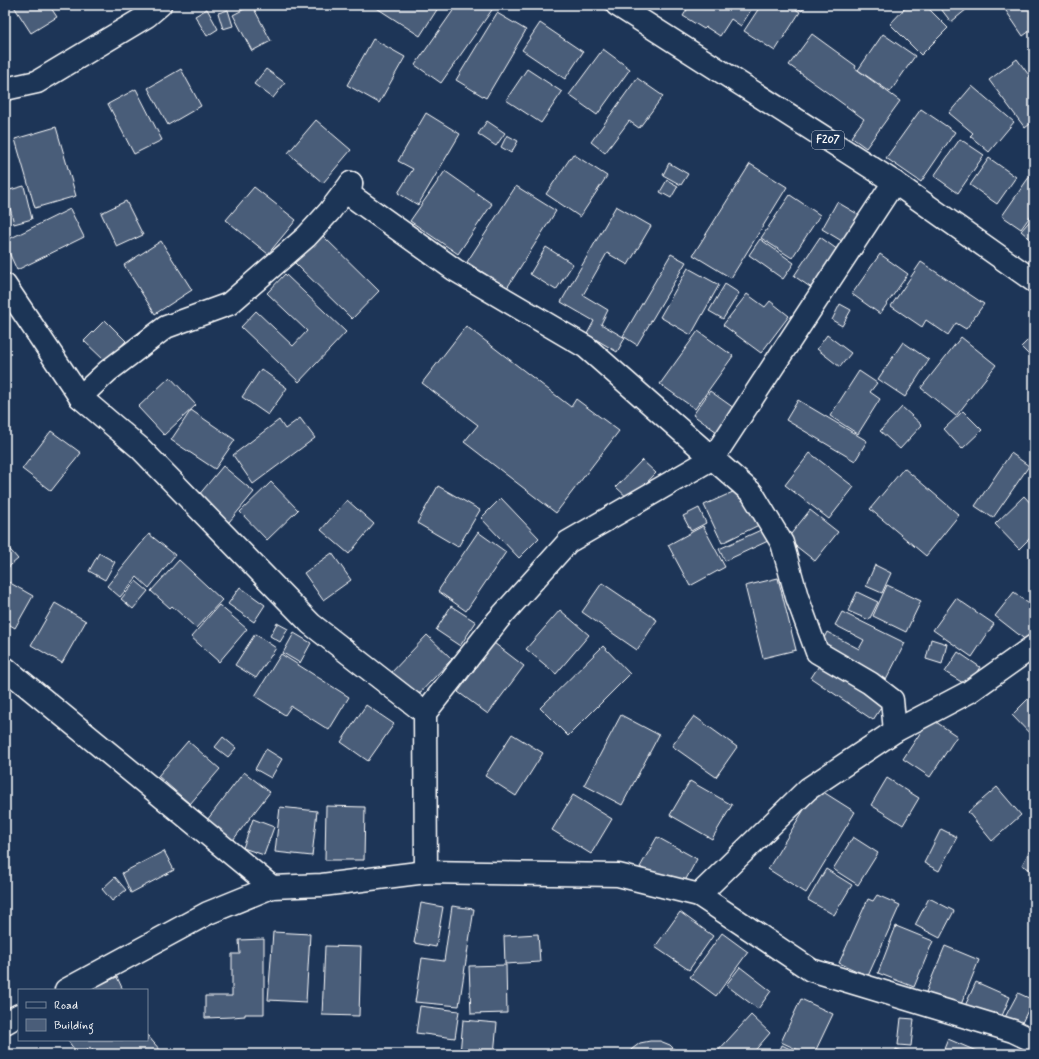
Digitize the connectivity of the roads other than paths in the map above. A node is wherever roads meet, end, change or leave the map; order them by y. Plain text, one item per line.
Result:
1 (160, 5) edge
2 (617, 5) edge
3 (5, 89) edge
4 (894, 182) junction
5 (1034, 281) edge
6 (5, 285) edge
7 (80, 396) junction
8 (713, 458) junction
9 (1034, 646) edge
10 (5, 668) edge
11 (425, 713) junction
12 (895, 731) junction
13 (426, 872) junction
14 (272, 887) junction
15 (699, 895) junction
16 (68, 989) edge
17 (18, 1016) edge
18 (5, 1023) edge
19 (1034, 1041) edge

1 - 3 street
2 - 4 street, F207
4 - 5 street, F207
4 - 8 street
6 - 7 street
7 - 8 street
7 - 11 street
8 - 11 street
8 - 12 street
9 - 12 street
10 - 14 street
11 - 13 street
12 - 15 street
13 - 14 street
13 - 15 street
14 - 16 street
15 - 19 street
17 - 18 street

